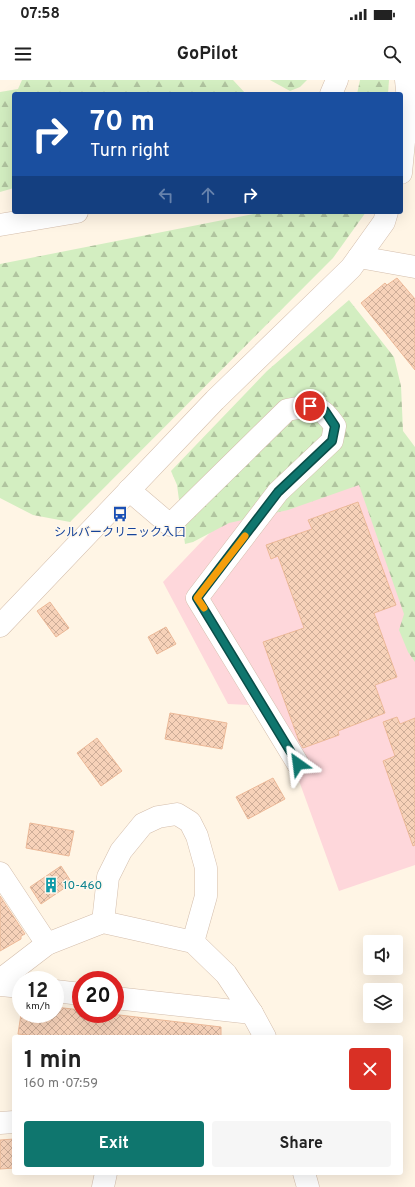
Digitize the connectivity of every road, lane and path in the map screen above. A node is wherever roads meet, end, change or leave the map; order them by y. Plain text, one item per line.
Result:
1 (337, 80) edge
2 (406, 80) edge
3 (332, 92) edge
4 (403, 152) edge
5 (65, 214) edge
6 (386, 214) edge
7 (0, 225) edge
8 (359, 257) junction
9 (415, 267) edge
10 (129, 490) junction
11 (0, 626) edge
12 (298, 764) dead end
13 (0, 873) edge
14 (103, 922) junction
15 (193, 942) junction
16 (47, 944) junction
17 (0, 980) edge
18 (0, 985) edge
19 (12, 986) edge
20 (124, 999) edge
21 (252, 1013) junction
22 (263, 1035) edge
23 (12, 1122) edge
24 (0, 1123) edge
25 (106, 1175) edge
26 (305, 1175) edge
27 (103, 1187) edge
28 (308, 1187) edge

1 - 3 street
2 - 4 street
5 - 7 street
6 - 8 street
8 - 9 street
8 - 10 street
10 - 11 street
10 - 12 street
13 - 16 street
14 - 15 street
14 - 15 street
14 - 16 street
15 - 21 street
16 - 17 street
18 - 19 street
20 - 21 street
21 - 22 street
23 - 24 street
25 - 27 street
26 - 28 street

